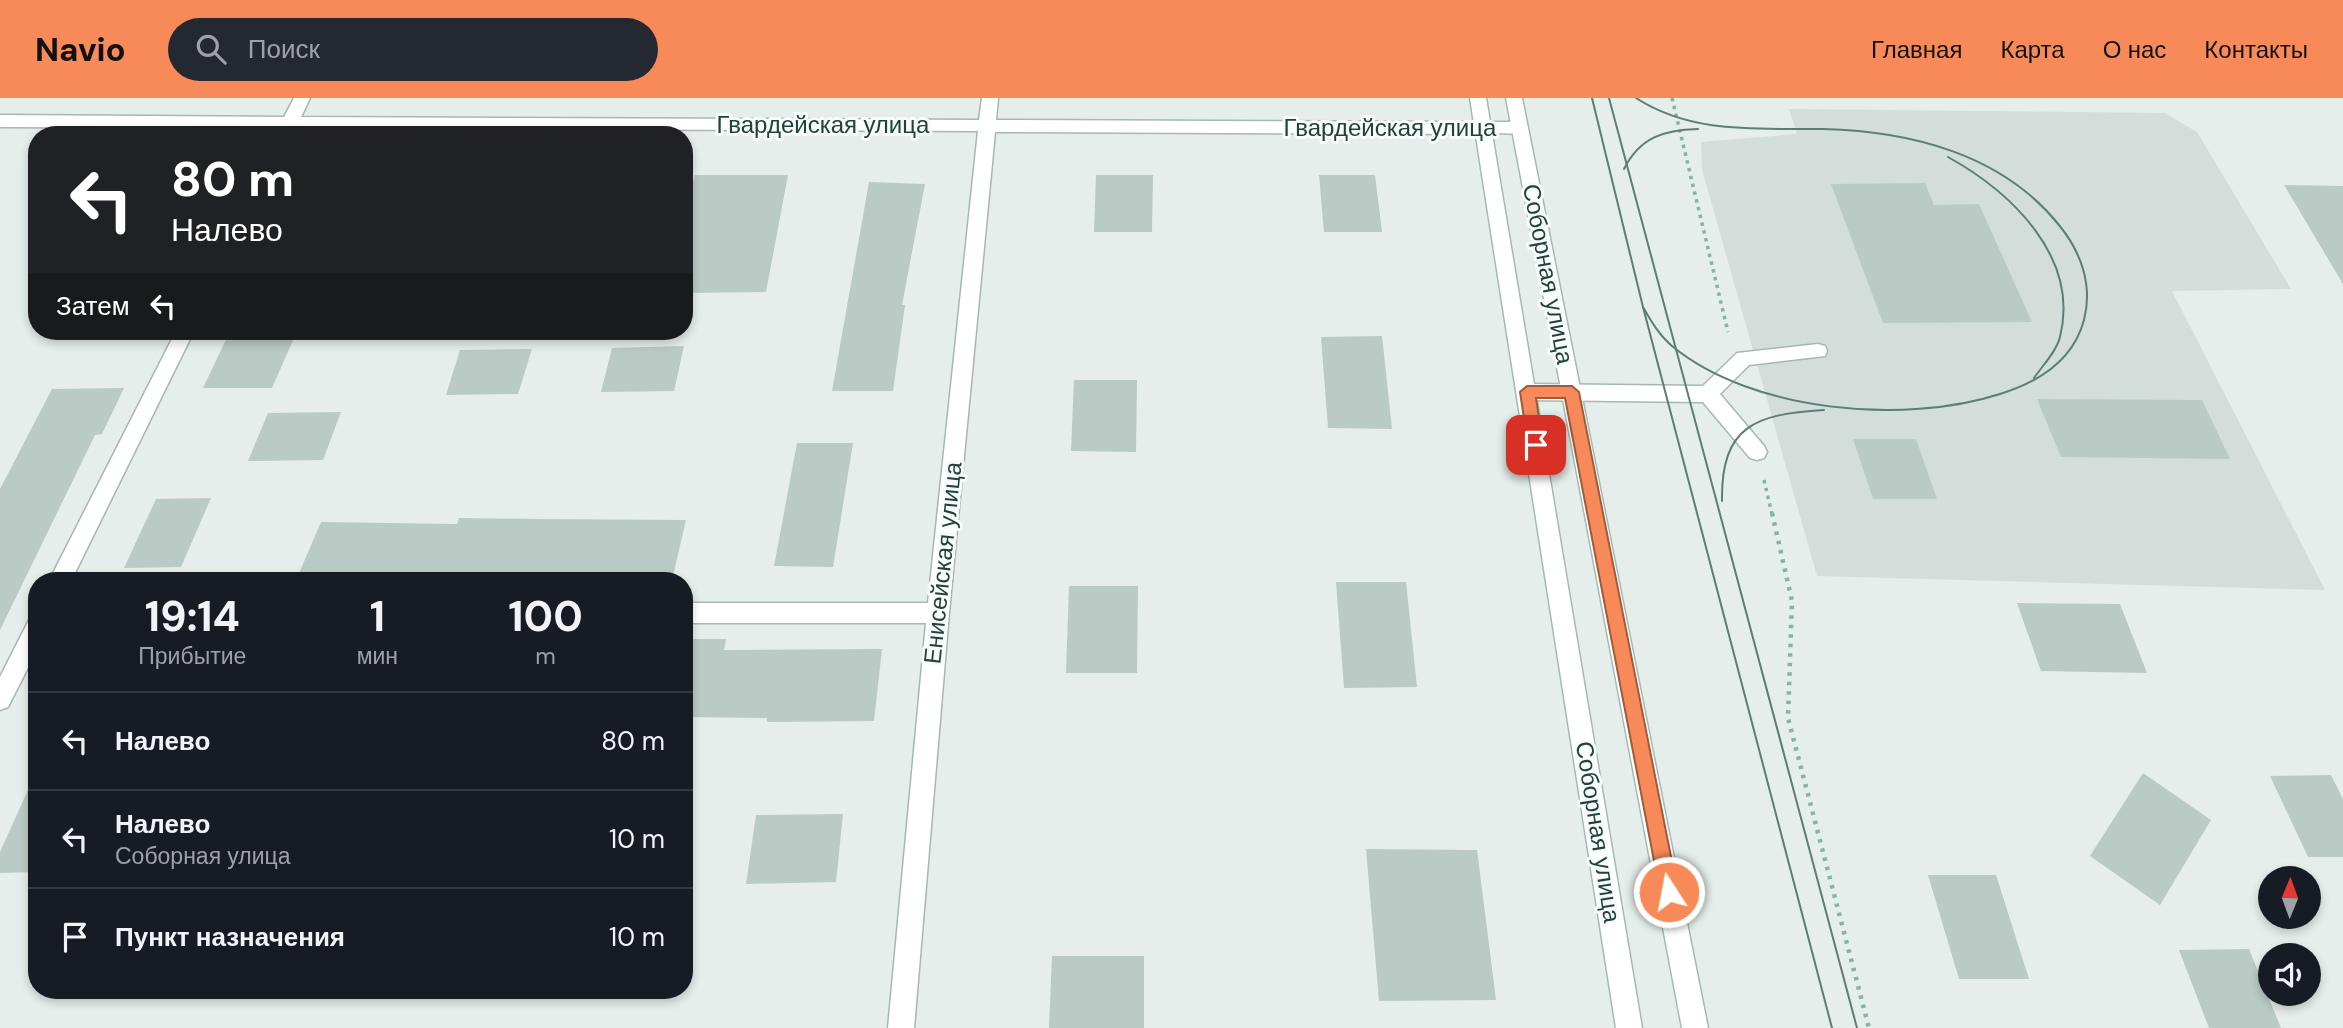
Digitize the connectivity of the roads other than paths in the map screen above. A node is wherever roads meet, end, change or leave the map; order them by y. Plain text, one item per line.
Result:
1 (302, 98) edge
2 (990, 98) edge
3 (1478, 98) edge
4 (1514, 98) edge
5 (0, 121) edge
6 (179, 126) edge
7 (288, 126) edge
8 (987, 126) junction
9 (693, 127) edge
10 (1483, 128) junction
11 (1519, 128) junction
12 (180, 340) edge
13 (1818, 351) dead end
14 (1527, 392) junction
15 (1572, 392) junction
16 (1708, 394) junction
17 (1757, 452) road end
18 (64, 572) edge
19 (693, 613) edge
20 (938, 613) junction
21 (28, 645) edge
22 (0, 700) edge
23 (901, 1028) edge
24 (1629, 1028) edge
25 (1695, 1028) edge

1 - 7 main road
2 - 8 main road, Енисейская улица
3 - 10 main road, Соборная улица
4 - 11 main road, Соборная улица
5 - 6 main road, Гвардейская улица
8 - 9 main road, Гвардейская улица
8 - 10 main road, Гвардейская улица
8 - 20 main road, Енисейская улица
10 - 11 main road, Гвардейская улица
10 - 14 main road, Соборная улица
11 - 15 main road, Соборная улица
12 - 18 main road
13 - 16 main road
14 - 15 main road
14 - 24 main road, Соборная улица
15 - 16 main road
15 - 25 main road, Соборная улица
16 - 17 main road
19 - 20 main road
20 - 23 main road, Енисейская улица
21 - 22 main road

